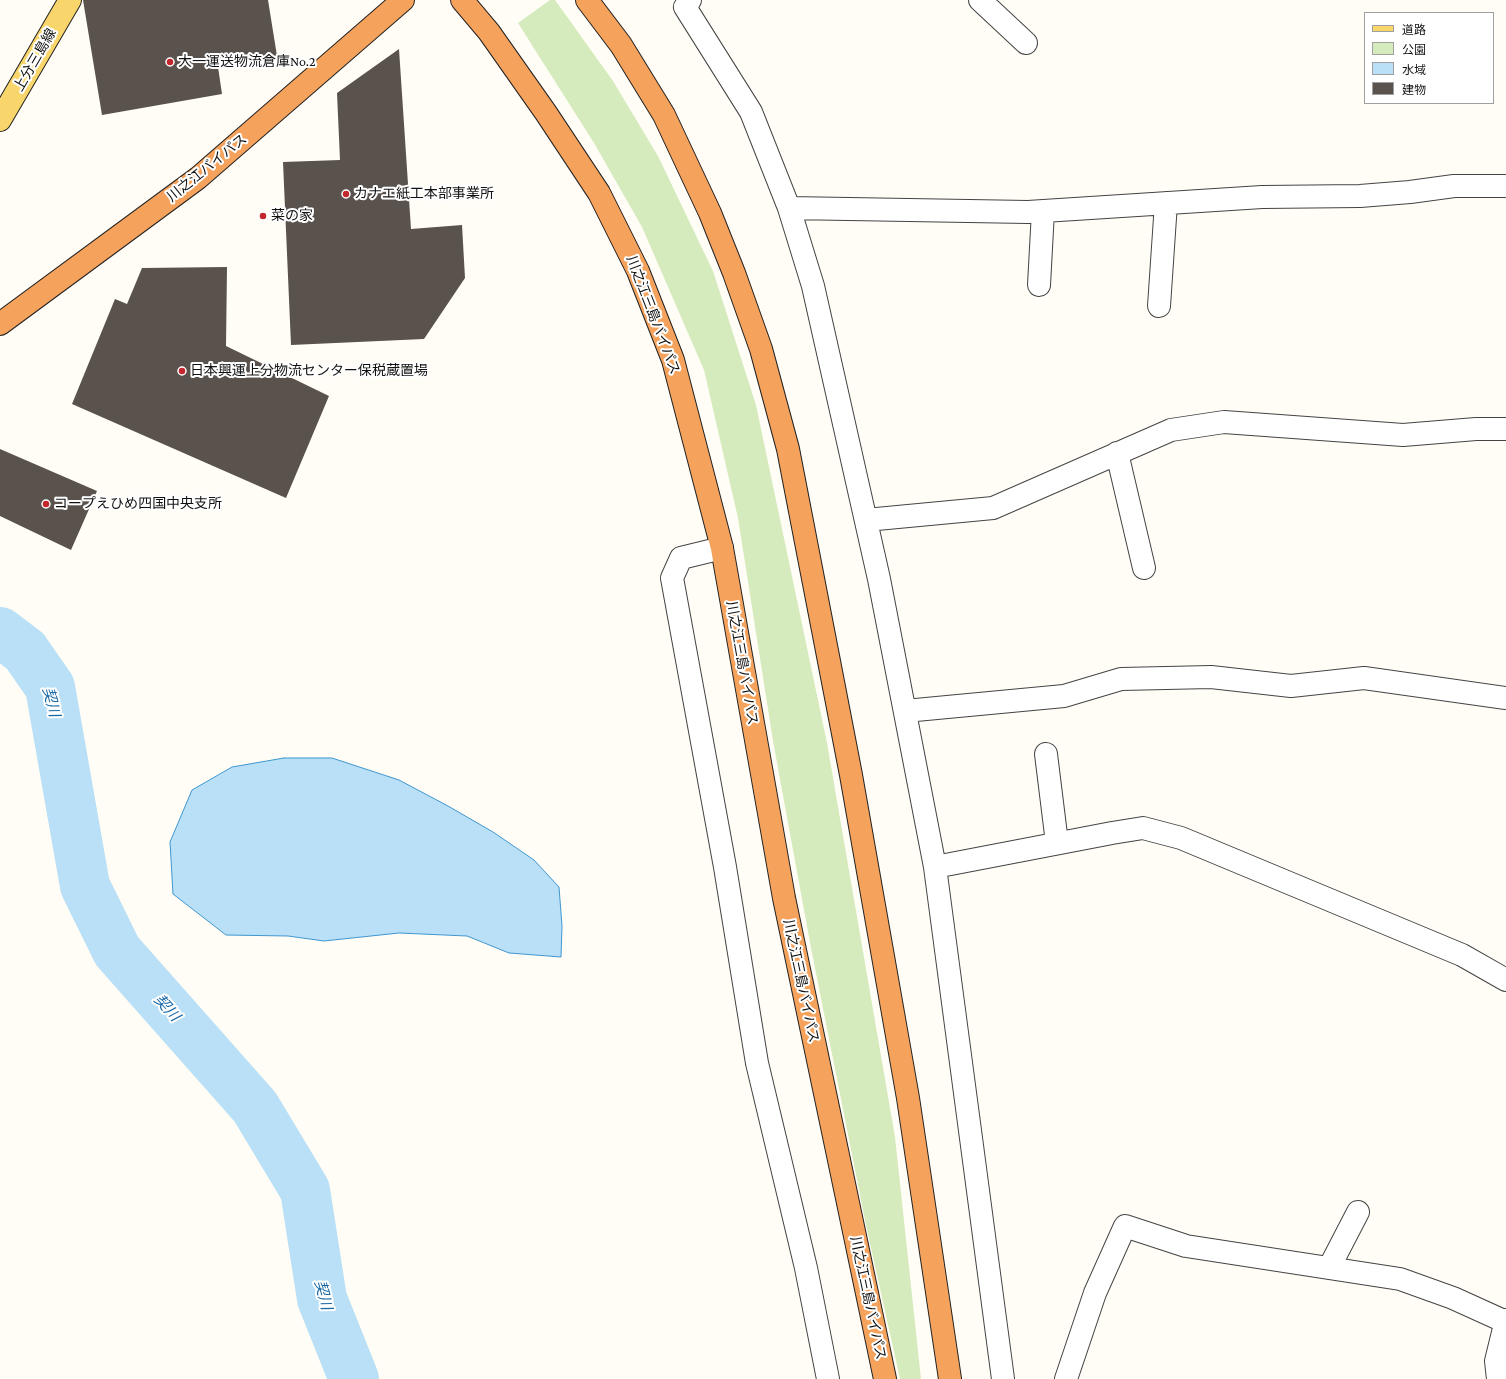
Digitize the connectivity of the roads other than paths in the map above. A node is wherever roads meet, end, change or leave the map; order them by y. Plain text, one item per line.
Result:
1 (70, 0) edge
2 (403, 0) edge
3 (462, 0) edge
4 (587, 0) edge
5 (690, 0) edge
6 (980, 0) edge
7 (1026, 43) dead end
8 (0, 120) edge
9 (1506, 186) edge
10 (1166, 203) junction
11 (789, 208) junction
12 (1043, 211) junction
13 (1039, 285) dead end
14 (1159, 306) dead end
15 (0, 324) edge
16 (1506, 429) edge
17 (1117, 453) junction
18 (866, 520) junction
19 (722, 548) junction
20 (1144, 568) dead end
21 (1506, 698) edge
22 (905, 711) junction
23 (1046, 754) dead end
24 (1057, 843) junction
25 (935, 867) junction
26 (1506, 980) edge
27 (1358, 1212) dead end
28 (1329, 1268) junction
29 (1506, 1321) edge
30 (828, 1379) edge
31 (885, 1379) edge
32 (950, 1379) edge
33 (1003, 1379) edge
34 (1066, 1379) edge
35 (1498, 1379) edge

1 - 8 main road, 上分三島線
2 - 15 highway, 川之江バイパス
3 - 19 highway, 川之江三島バイパス
4 - 32 highway
5 - 11 street
6 - 7 street
9 - 10 street
10 - 12 street
10 - 14 street
11 - 12 street
11 - 18 street
12 - 13 street
16 - 17 street
17 - 18 street
17 - 20 street
18 - 22 street
19 - 30 street
19 - 31 highway, 川之江三島バイパス
21 - 22 street
22 - 25 street
23 - 24 street
24 - 25 street
24 - 26 street
25 - 33 street
27 - 28 street
28 - 29 street
28 - 34 street
29 - 35 street

